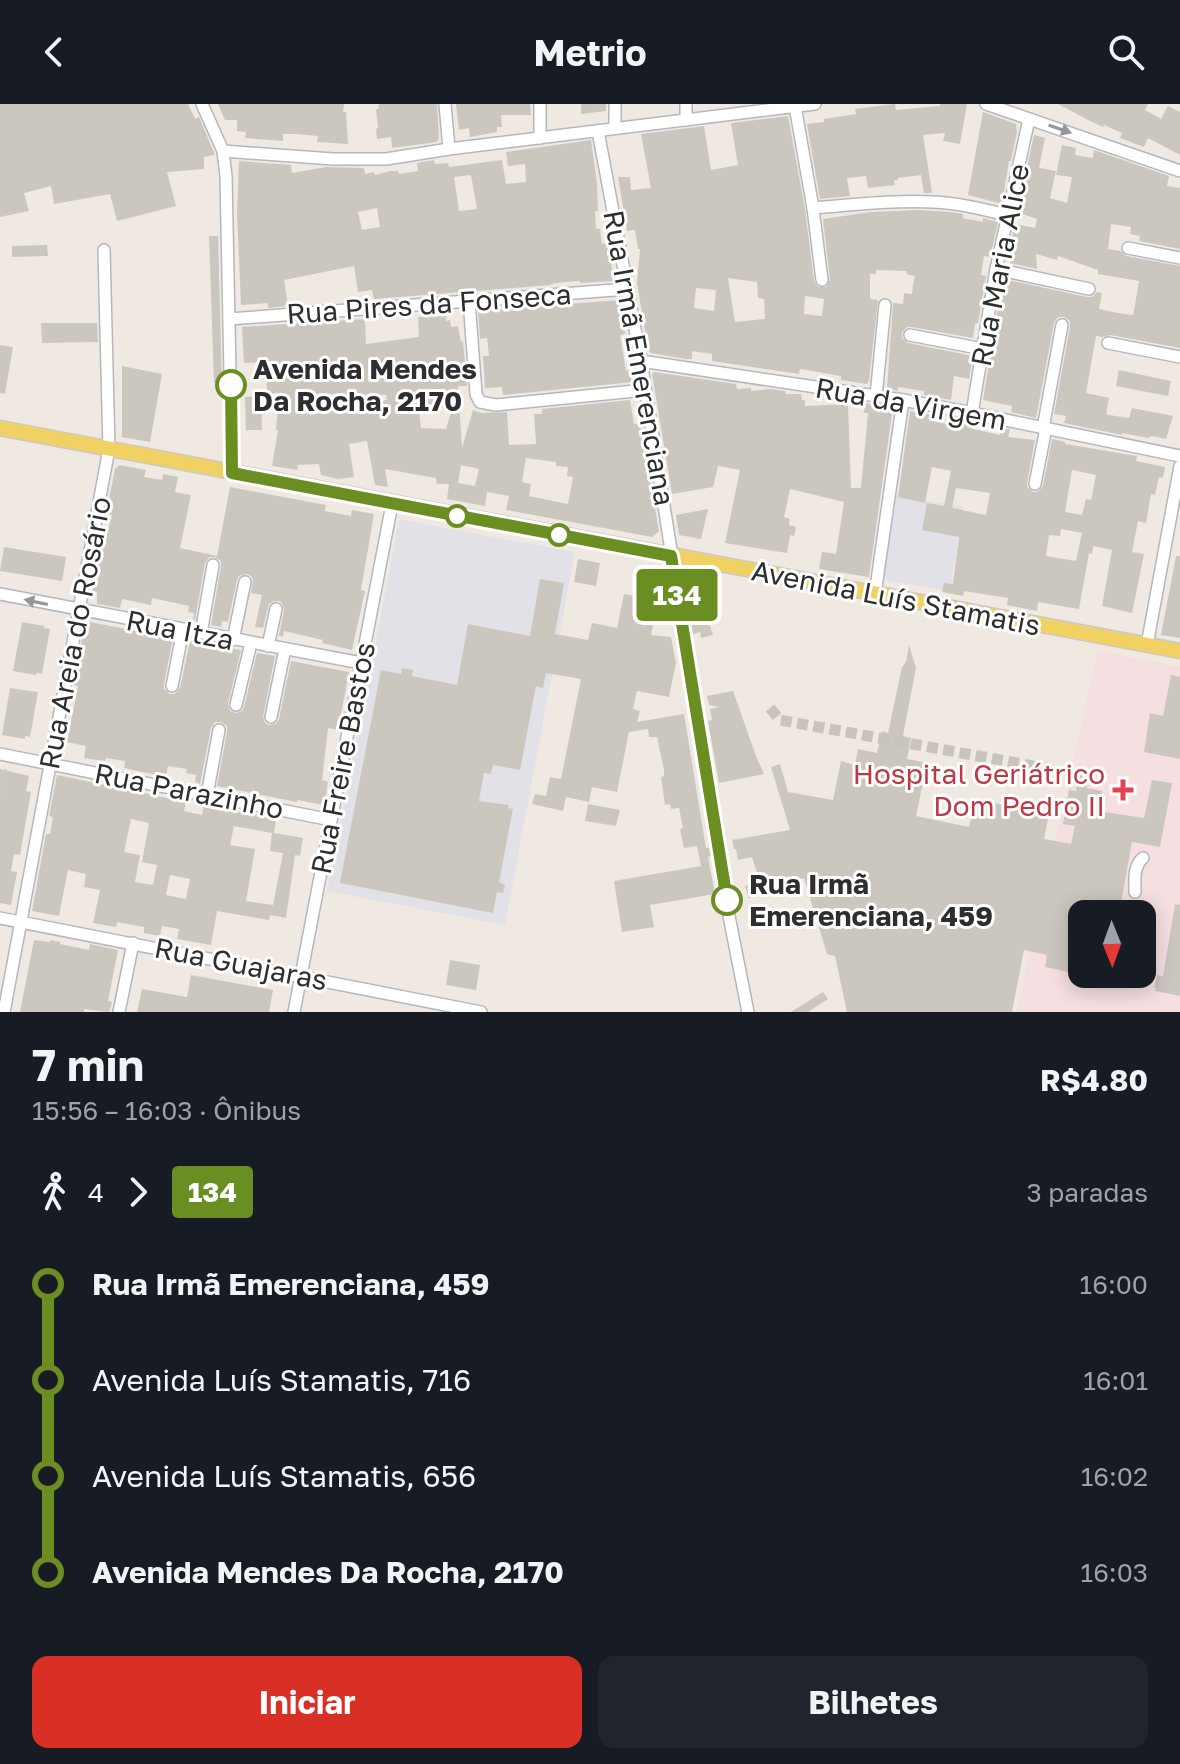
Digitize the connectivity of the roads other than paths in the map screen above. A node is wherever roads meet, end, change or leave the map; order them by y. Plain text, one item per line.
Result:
1 (202, 104) edge
2 (445, 104) edge
3 (540, 104) edge
4 (615, 104) edge
5 (686, 104) edge
6 (815, 104) edge
7 (986, 104) edge
8 (803, 105) edge
9 (753, 108) edge
10 (1029, 119) junction
11 (686, 120) junction
12 (615, 128) junction
13 (598, 131) junction
14 (540, 138) junction
15 (449, 149) junction
16 (223, 151) junction
17 (1180, 171) edge
18 (813, 208) junction
19 (1007, 215) junction
20 (1128, 248) dead end
21 (104, 250) dead end
22 (1180, 258) edge
23 (996, 269) junction
24 (822, 280) dead end
25 (628, 289) junction
26 (1089, 289) dead end
27 (469, 300) junction
28 (885, 305) dead end
29 (229, 319) junction
30 (1062, 325) dead end
31 (910, 335) dead end
32 (1108, 343) dead end
33 (983, 349) junction
34 (1180, 357) edge
35 (641, 361) junction
36 (645, 390) junction
37 (876, 396) junction
38 (903, 400) junction
39 (972, 413) junction
40 (0, 428) edge
41 (1044, 428) junction
42 (109, 449) junction
43 (1180, 456) edge
44 (1180, 466) edge
45 (232, 473) junction
46 (1035, 484) dead end
47 (392, 504) junction
48 (671, 556) junction
49 (213, 565) dead end
50 (245, 582) dead end
51 (0, 594) edge
52 (875, 594) junction
53 (276, 609) dead end
54 (79, 611) junction
55 (183, 630) junction
56 (201, 633) junction
57 (233, 640) junction
58 (251, 643) junction
59 (1147, 645) junction
60 (268, 646) junction
61 (285, 649) junction
62 (1180, 651) edge
63 (361, 663) junction
64 (172, 686) dead end
65 (236, 705) dead end
66 (271, 717) dead end
67 (219, 730) dead end
68 (4, 755) edge
69 (50, 764) junction
70 (207, 795) junction
71 (331, 820) junction
72 (1143, 858) dead end
73 (1135, 892) dead end
74 (0, 918) edge
75 (19, 922) junction
76 (133, 943) junction
77 (301, 976) junction
78 (4, 1012) edge
79 (119, 1012) edge
80 (294, 1012) edge
81 (481, 1012) edge
82 (748, 1012) edge

1 - 16 street
2 - 15 street
3 - 14 street
4 - 12 street
5 - 11 street
6 - 8 street
7 - 10 street
8 - 9 street
8 - 18 street
9 - 11 street
10 -> 17 street
10 - 19 street, Rua Maria Alice
11 - 12 street
12 - 13 street
13 - 14 street
13 - 25 street, Rua Irmã Emerenciana
14 - 15 street
15 - 16 street
16 - 29 street
18 - 19 street
18 - 24 street
19 - 23 street, Rua Maria Alice
20 - 22 street
21 - 42 street, Rua Areia do Rosário
23 - 26 street
23 - 33 street, Rua Maria Alice
25 - 27 street, Rua Pires da Fonseca
25 - 35 street, Rua Irmã Emerenciana
27 - 29 street, Rua Pires da Fonseca
27 - 36 street
28 - 37 street
29 - 45 street
30 - 41 street
31 - 33 street
32 - 34 street
33 - 39 street, Rua Maria Alice
35 - 36 street, Rua Irmã Emerenciana
35 - 37 street, Rua da Virgem
36 - 48 street, Rua Irmã Emerenciana
37 - 38 street, Rua da Virgem
38 - 39 street, Rua da Virgem
38 - 52 street
39 - 41 street, Rua da Virgem
40 - 42 main road, Avenida Luís Stamatis
41 - 43 street, Rua da Virgem
41 - 46 street
42 - 45 main road, Avenida Luís Stamatis
42 - 54 street, Rua Areia do Rosário
44 - 59 street
45 - 47 main road, Avenida Luís Stamatis
47 - 48 main road, Avenida Luís Stamatis
47 - 63 street, Rua Freire Bastos
48 - 52 main road, Avenida Luís Stamatis
48 - 82 street, Rua Irmã Emerenciana
49 - 56 street
50 - 57 street
54 -> 51 street, Rua Itza
52 - 59 main road, Avenida Luís Stamatis
53 - 60 street
54 - 55 street, Rua Itza
54 - 69 street, Rua Areia do Rosário
55 - 56 street, Rua Itza
55 - 64 street
56 - 57 street, Rua Itza
57 - 58 street, Rua Itza
58 - 60 street, Rua Itza
58 - 65 street
59 - 62 main road, Avenida Luís Stamatis
60 - 61 street, Rua Itza
61 - 63 street, Rua Itza
61 - 66 street
63 - 71 street, Rua Freire Bastos
67 - 70 street
68 - 69 street, Rua Parazinho
69 - 70 street, Rua Parazinho
69 - 75 street, Rua Areia do Rosário
70 - 71 street, Rua Parazinho
71 - 77 street, Rua Freire Bastos
72 - 73 street
74 - 75 street, Rua Guajaras
75 - 76 street, Rua Guajaras
75 - 78 street, Rua Areia do Rosário
76 - 77 street, Rua Guajaras
76 - 79 street
77 - 80 street, Rua Freire Bastos
77 - 81 street, Rua Guajaras

